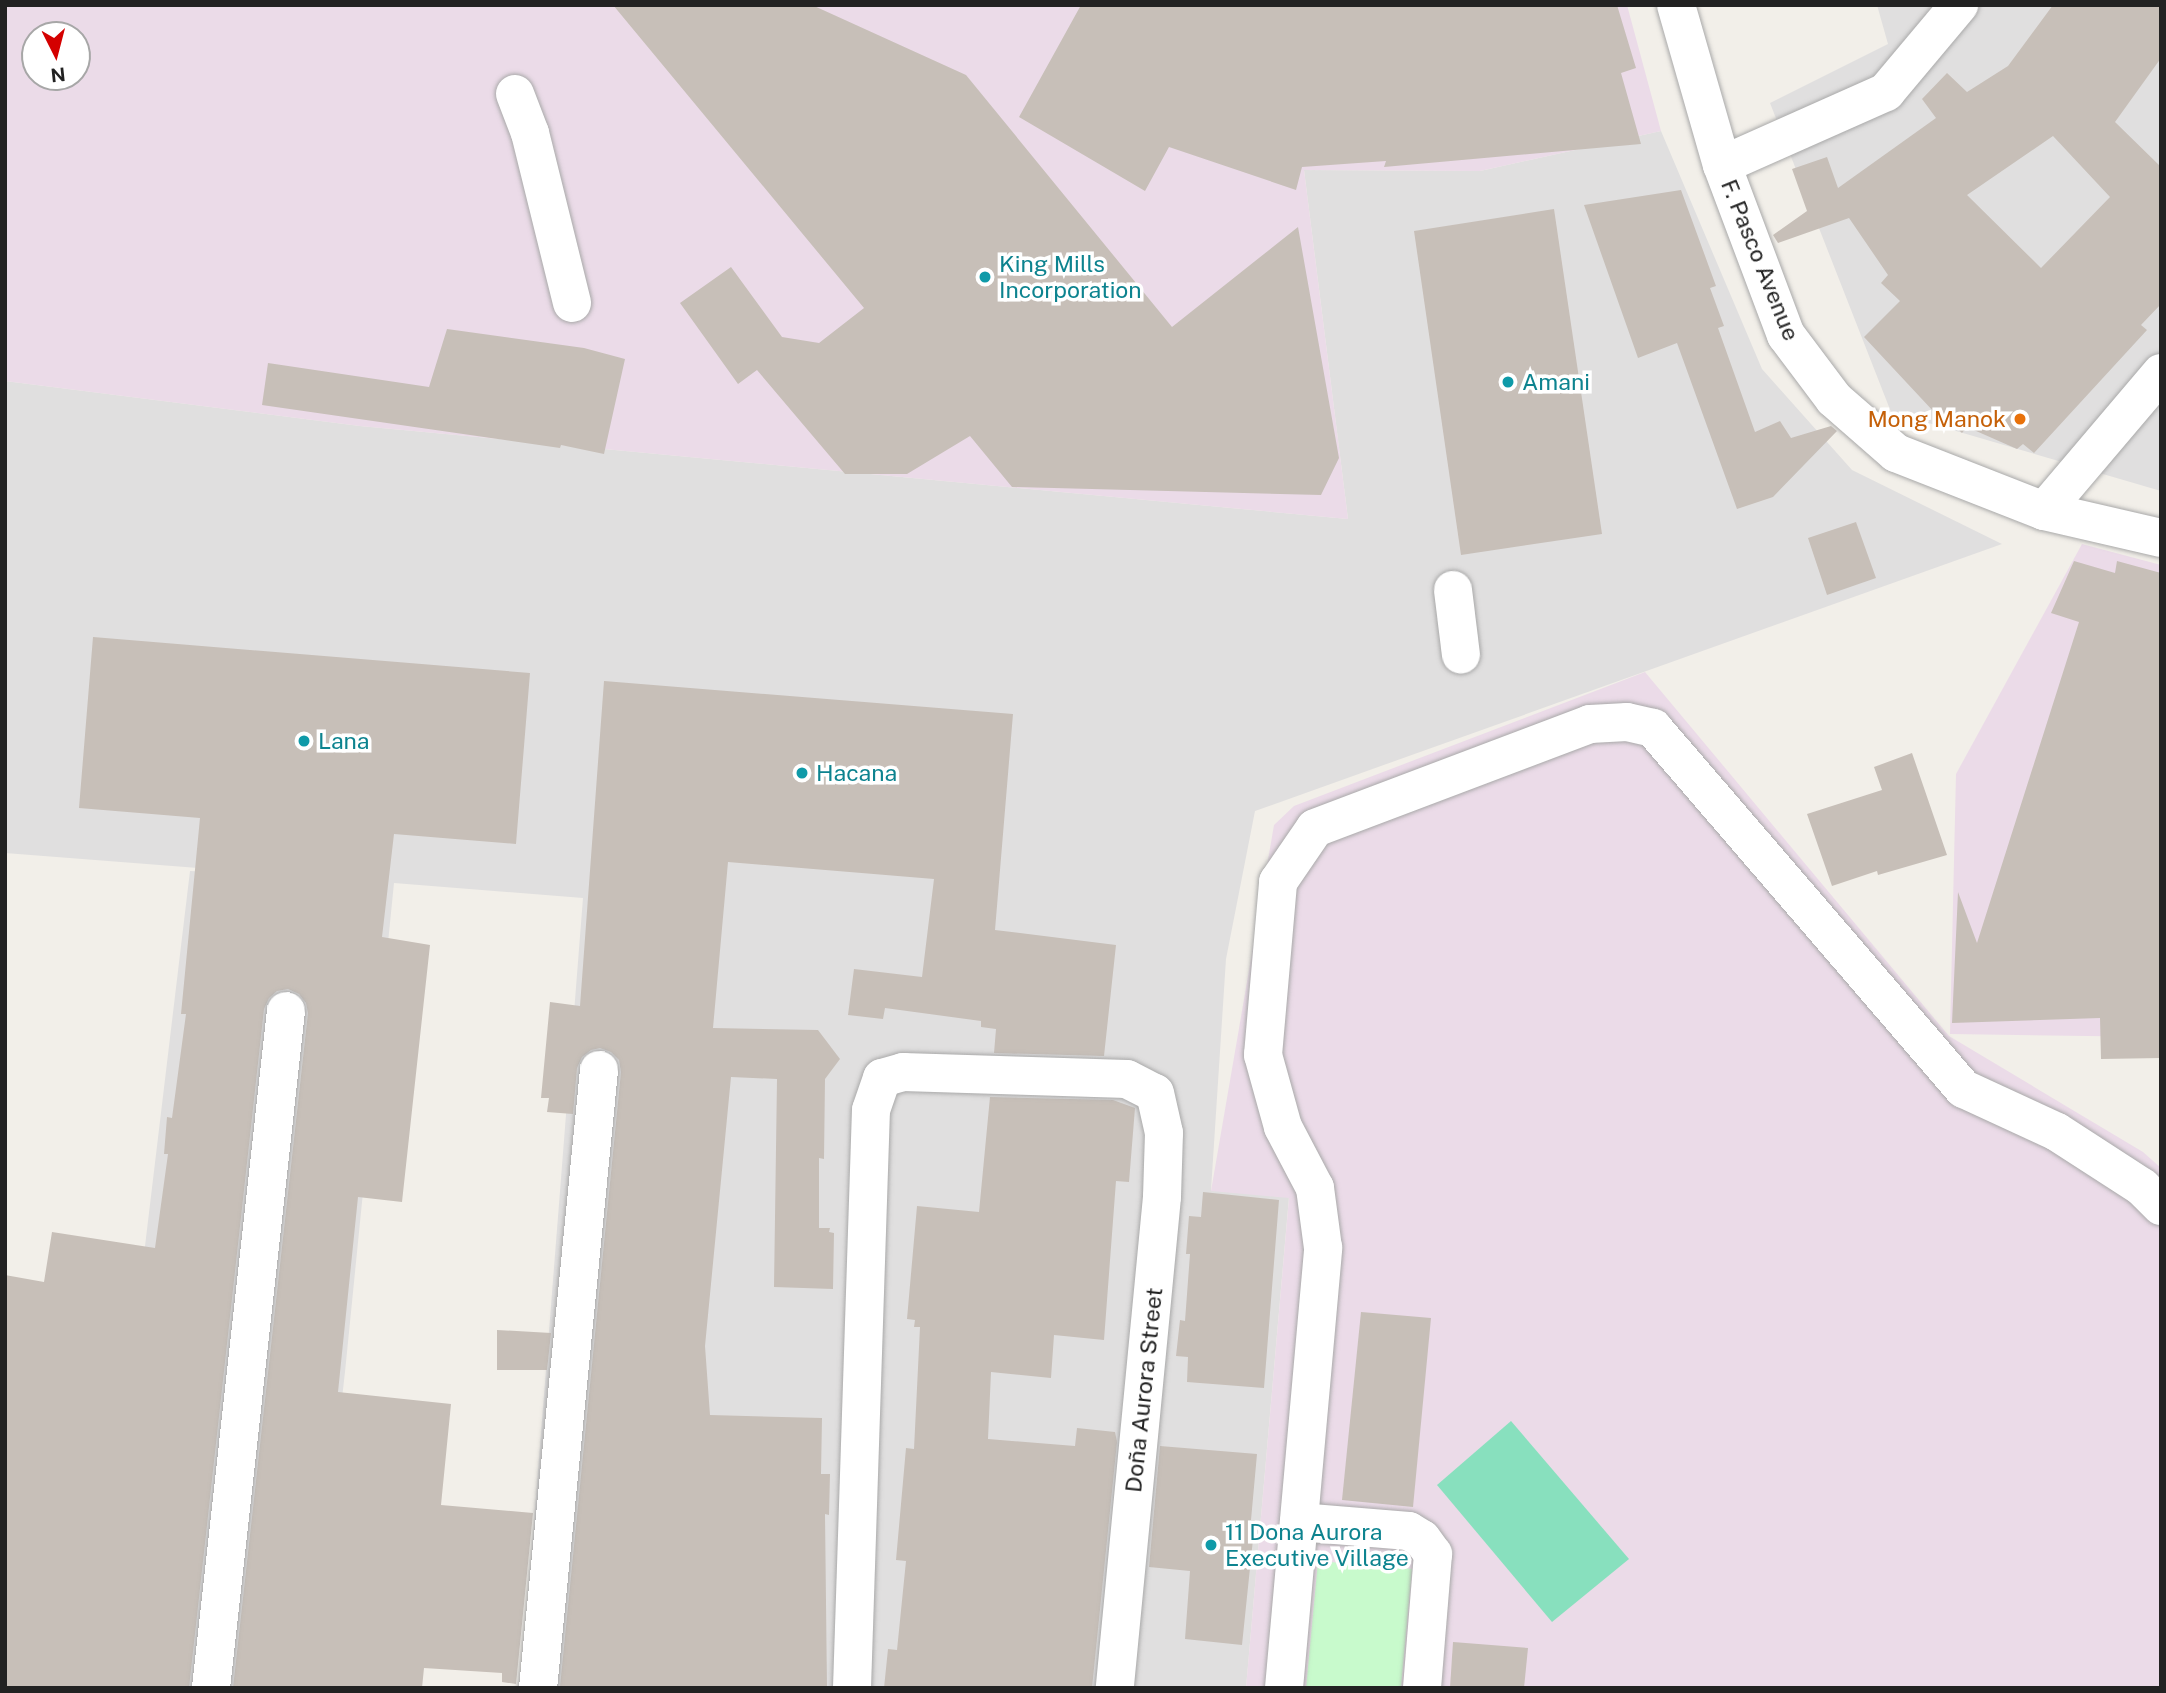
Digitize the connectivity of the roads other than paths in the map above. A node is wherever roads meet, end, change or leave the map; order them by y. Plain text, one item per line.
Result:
1 (1676, 5) edge
2 (1959, 5) edge
3 (515, 94) dead end
4 (1721, 165) junction
5 (572, 303) dead end
6 (2161, 373) edge
7 (2044, 511) junction
8 (2161, 538) edge
9 (1453, 590) dead end
10 (1461, 655) dead end
11 (286, 1011) dead end
12 (599, 1070) dead end
13 (2161, 1206) edge
14 (1299, 1522) junction
15 (211, 1688) edge
16 (538, 1688) edge
17 (852, 1688) edge
18 (1115, 1688) edge
19 (1284, 1688) edge
20 (1422, 1688) edge

1 - 4 street, F. Pasco Avenue
2 - 4 street
3 - 5 street
4 - 7 street, F. Pasco Avenue
6 - 7 street
7 - 8 street, F. Pasco Avenue
9 - 10 street
11 - 15 street
12 - 16 street
13 - 14 street
14 - 19 street
14 - 20 street
17 - 18 street, Doña Aurora Street

